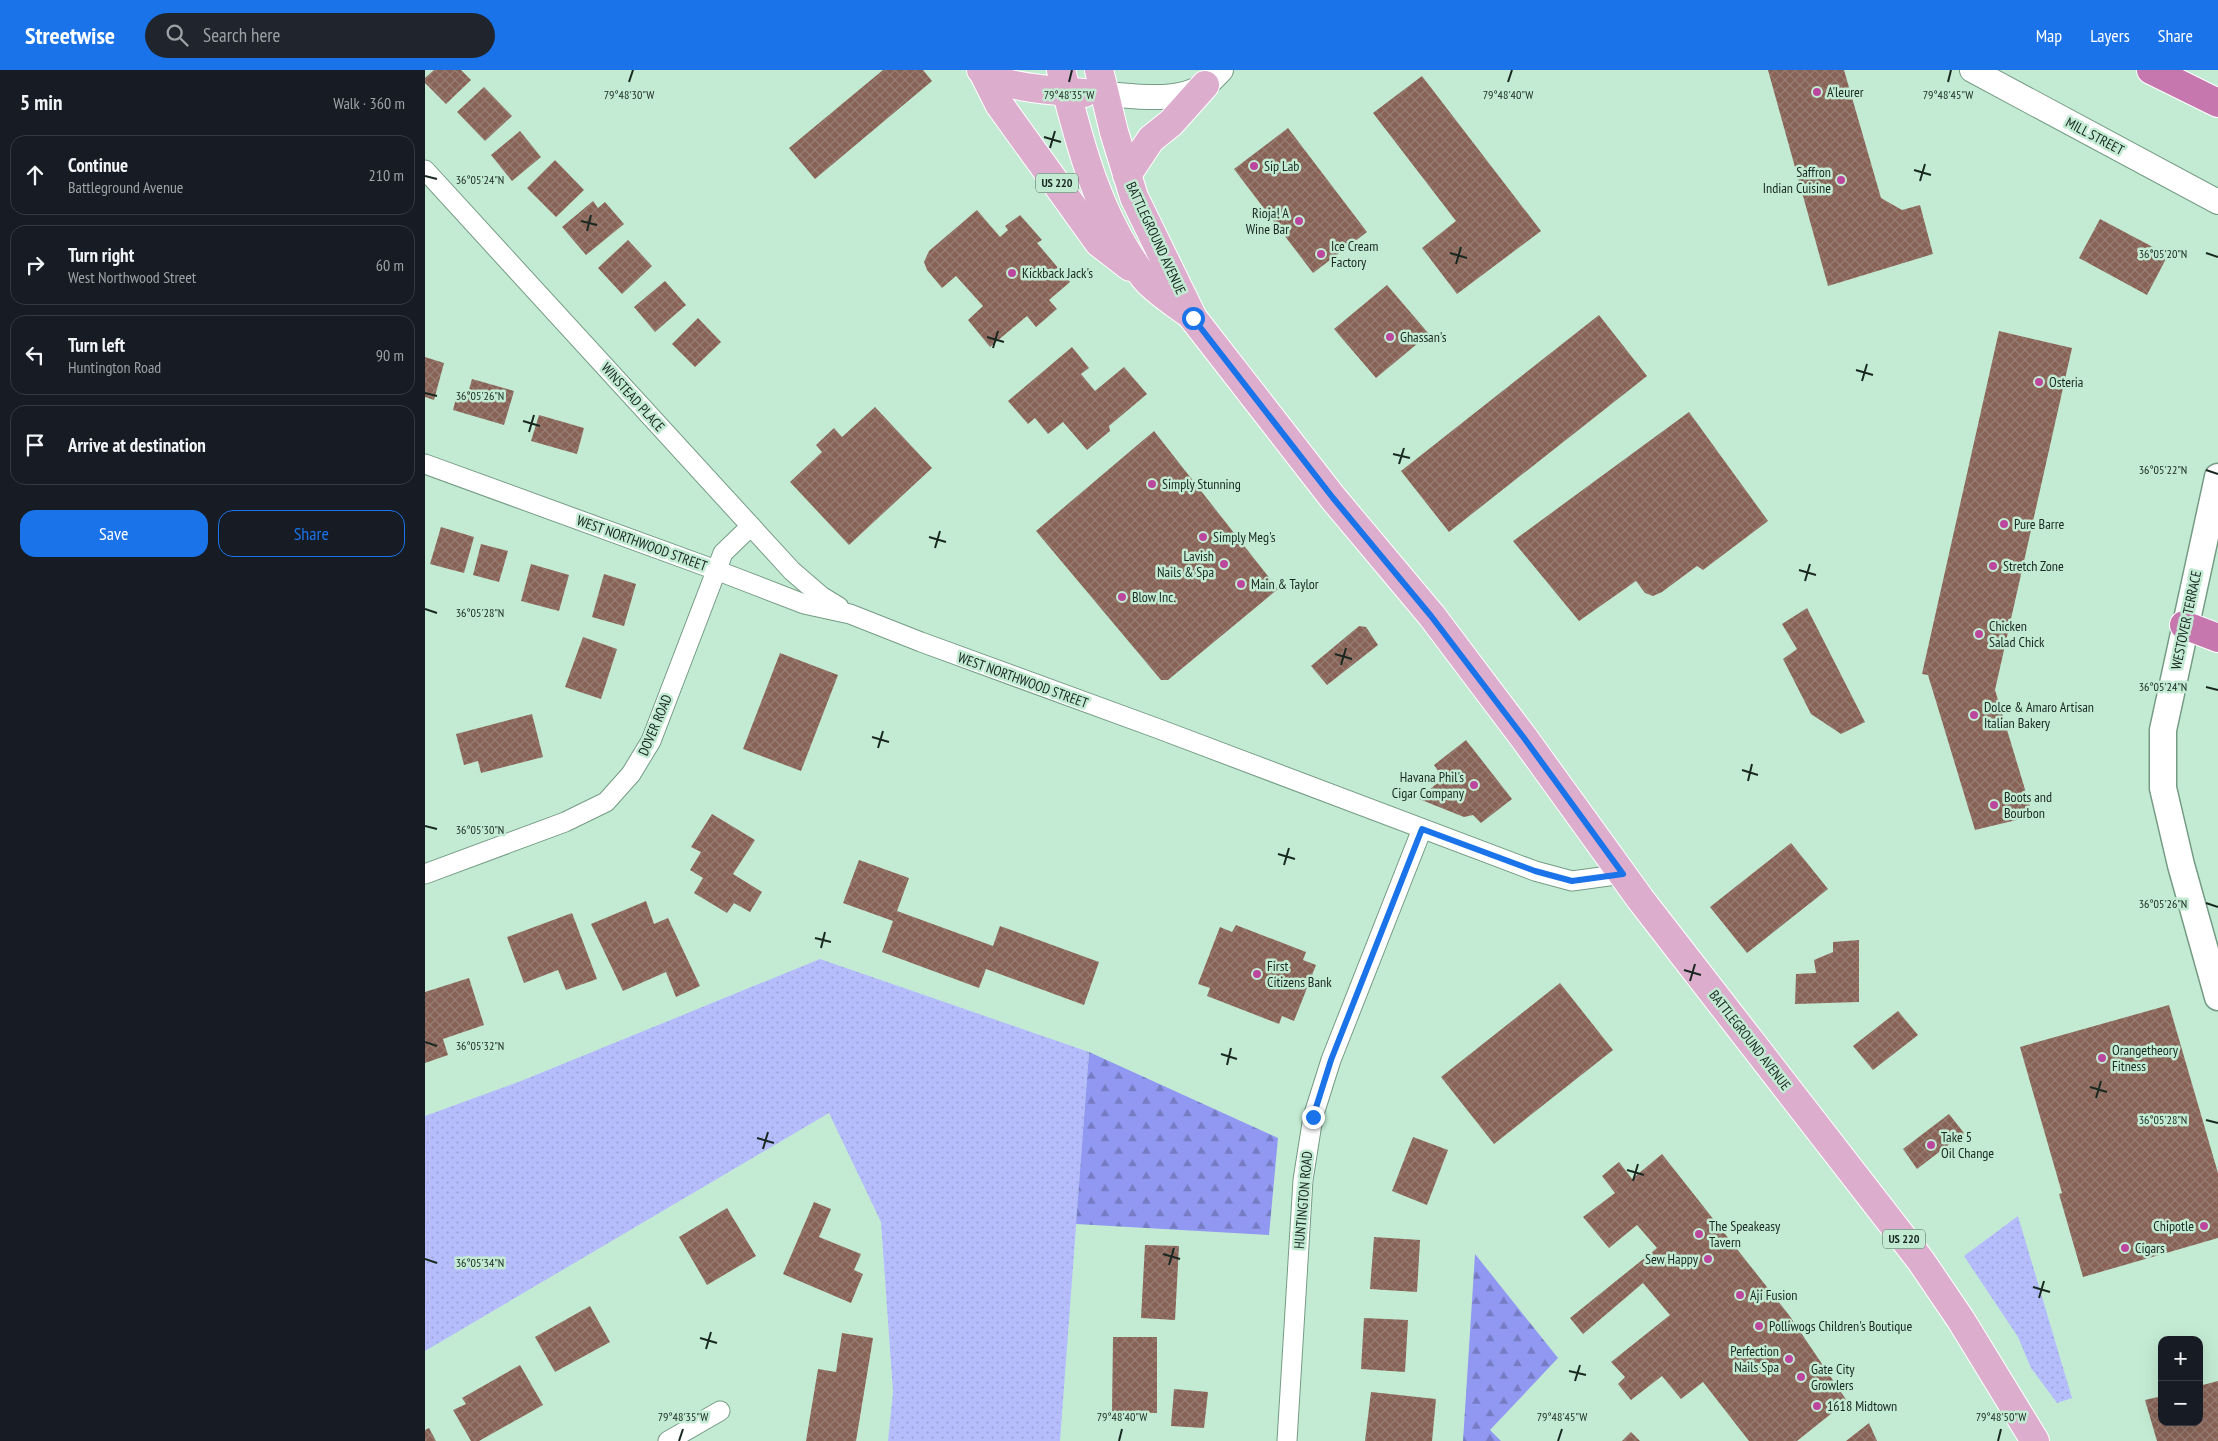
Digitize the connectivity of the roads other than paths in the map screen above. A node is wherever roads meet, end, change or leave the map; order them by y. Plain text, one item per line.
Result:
1 (1972, 70) edge
2 (2151, 70) edge
3 (983, 72) edge
4 (1213, 78) edge
5 (1064, 81) edge
6 (1102, 82) edge
7 (2218, 103) edge
8 (425, 170) edge
9 (1127, 175) junction
10 (2218, 202) edge
11 (1145, 279) junction
12 (1193, 318) junction
13 (425, 464) edge
14 (2218, 477) edge
15 (751, 526) junction
16 (716, 570) junction
17 (850, 614) junction
18 (2218, 619) edge
19 (2184, 625) junction
20 (2218, 638) edge
21 (1422, 829) junction
22 (425, 874) edge
23 (1623, 874) junction
24 (2218, 997) edge
25 (720, 1411) dead end
26 (668, 1441) edge
27 (1287, 1441) edge
28 (2035, 1441) edge

1 - 10 street, MILL STREET
2 - 7 highway
3 - 5 main road
3 - 11 main road, US 220
4 - 6 street
4 - 9 main road
5 - 6 main road
5 - 11 main road, BATTLEGROUND AVENUE
6 - 9 main road, BATTLEGROUND AVENUE / US 220
8 - 15 street, WINSTEAD PLACE
9 - 12 main road, BATTLEGROUND AVENUE / US 220
11 - 12 main road, BATTLEGROUND AVENUE / US 220
12 - 23 main road, BATTLEGROUND AVENUE / US 220
13 - 16 street, WEST NORTHWOOD STREET
14 - 19 main road, WESTOVER TERRACE
15 - 16 street, DOVER ROAD
15 - 17 street, WINSTEAD PLACE
16 - 17 street, WEST NORTHWOOD STREET
16 - 22 street, DOVER ROAD
17 - 21 street, WEST NORTHWOOD STREET
18 - 19 highway
19 - 20 highway
19 - 24 main road, WESTOVER TERRACE
21 - 23 street, WEST NORTHWOOD STREET
21 - 27 street, HUNTINGTON ROAD
23 - 28 main road, BATTLEGROUND AVENUE / US 220
25 - 26 street

